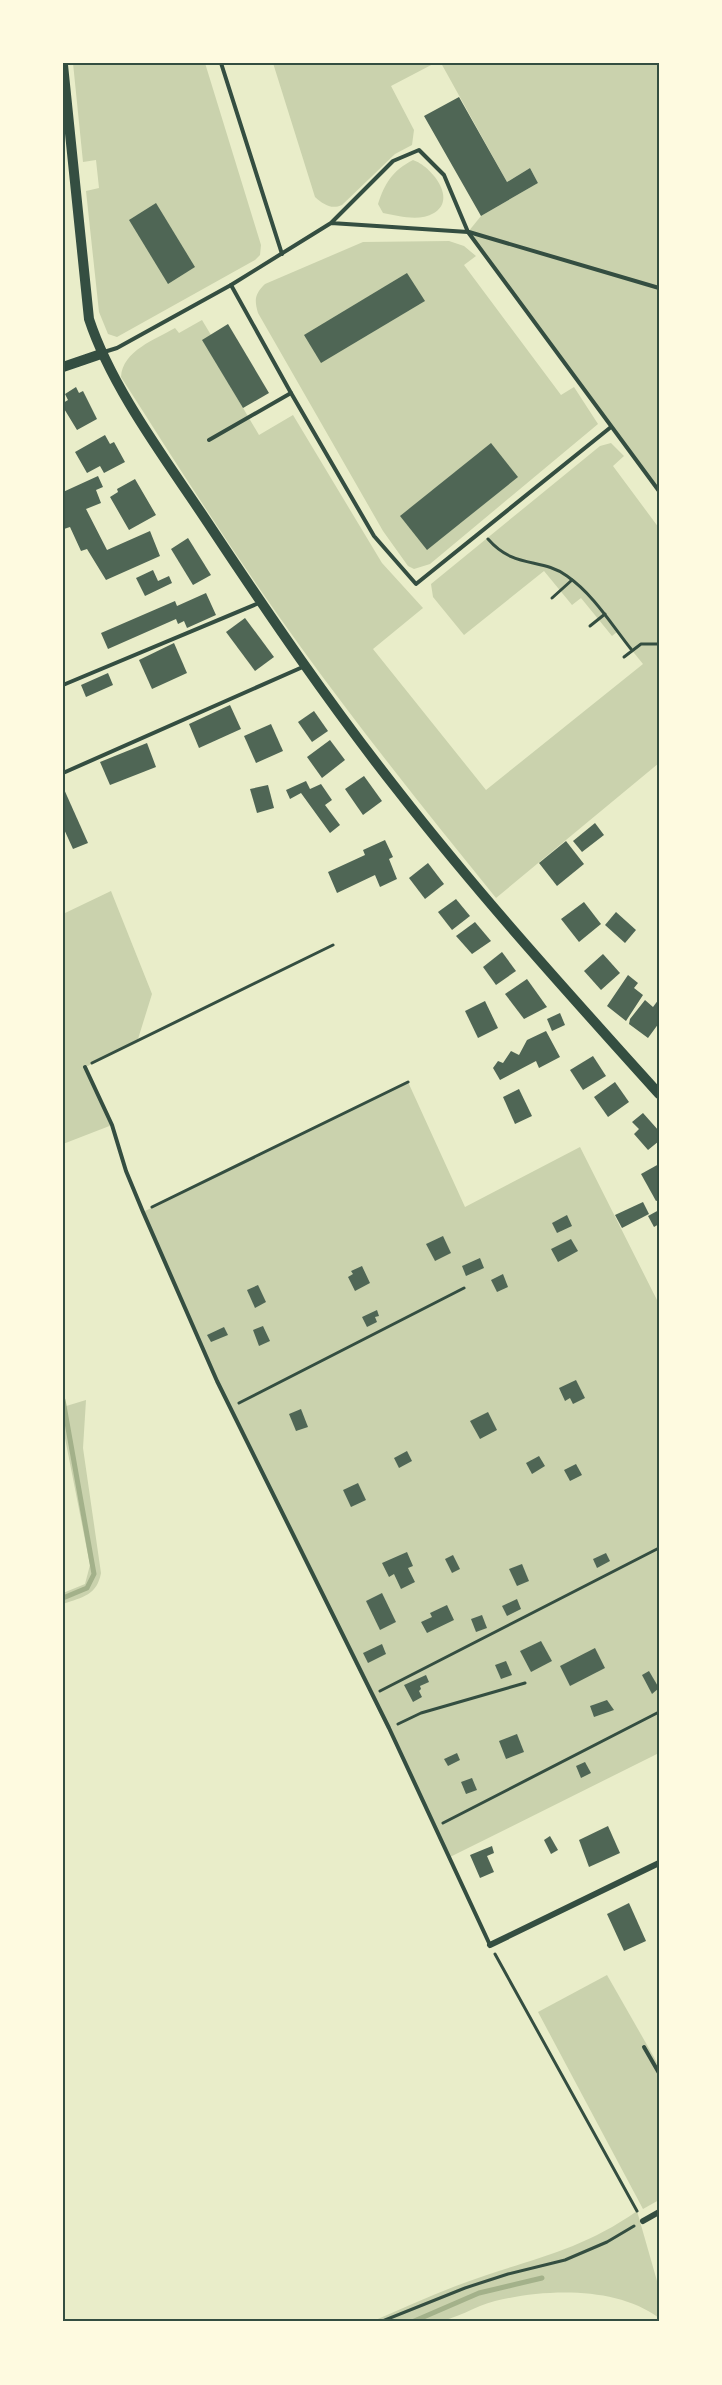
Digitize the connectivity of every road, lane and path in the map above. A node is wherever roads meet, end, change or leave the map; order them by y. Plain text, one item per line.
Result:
1 (221, 63) edge
2 (63, 65) edge
3 (331, 223) junction
4 (468, 232) junction
5 (282, 254) junction
6 (231, 285) junction
7 (659, 288) edge
8 (101, 354) junction
9 (63, 367) edge
10 (291, 393) junction
11 (611, 427) junction
12 (209, 440) dead end
13 (659, 491) edge
14 (482, 532) junction
15 (572, 580) junction
16 (552, 598) dead end
17 (260, 602) junction
18 (605, 614) junction
19 (590, 626) dead end
20 (659, 645) edge
21 (631, 650) junction
22 (624, 657) dead end
23 (306, 666) junction
24 (63, 685) edge
25 (63, 773) edge
26 (333, 945) dead end
27 (85, 1067) joint
28 (408, 1082) dead end
29 (659, 1094) edge
30 (142, 1212) junction
31 (464, 1288) dead end
32 (230, 1408) junction
33 (659, 1548) edge
34 (525, 1683) dead end
35 (372, 1695) junction
36 (659, 1712) edge
37 (389, 1728) junction
38 (436, 1827) junction
39 (659, 1863) edge
40 (490, 1945) junction
41 (644, 2047) dead end
42 (659, 2073) edge
43 (659, 2212) edge
44 (643, 2221) junction
45 (380, 2322) edge

1 - 5 lane
2 - 8 street
3 - 4 lane
3 - 4 lane
3 - 5 lane
4 - 7 lane
4 - 11 lane
5 - 6 lane
6 - 8 lane
6 - 10 lane
8 - 9 street
8 - 17 street
10 - 12 lane
10 - 14 lane
11 - 13 lane
11 - 14 lane
14 - 15 path
15 - 16 path
15 - 18 path
17 - 23 street
17 - 24 lane
18 - 19 path
18 - 21 path
20 - 21 path
21 - 22 path
23 - 25 lane
23 - 29 street
26 - 27 path
27 - 30 lane
28 - 30 path
30 - 32 lane
31 - 32 path
32 - 35 lane
33 - 35 path
34 - 37 path
35 - 37 lane
36 - 38 path
37 - 38 lane
38 - 40 lane
39 - 40 street
40 - 44 path
41 - 42 lane
43 - 44 street
44 - 45 path

